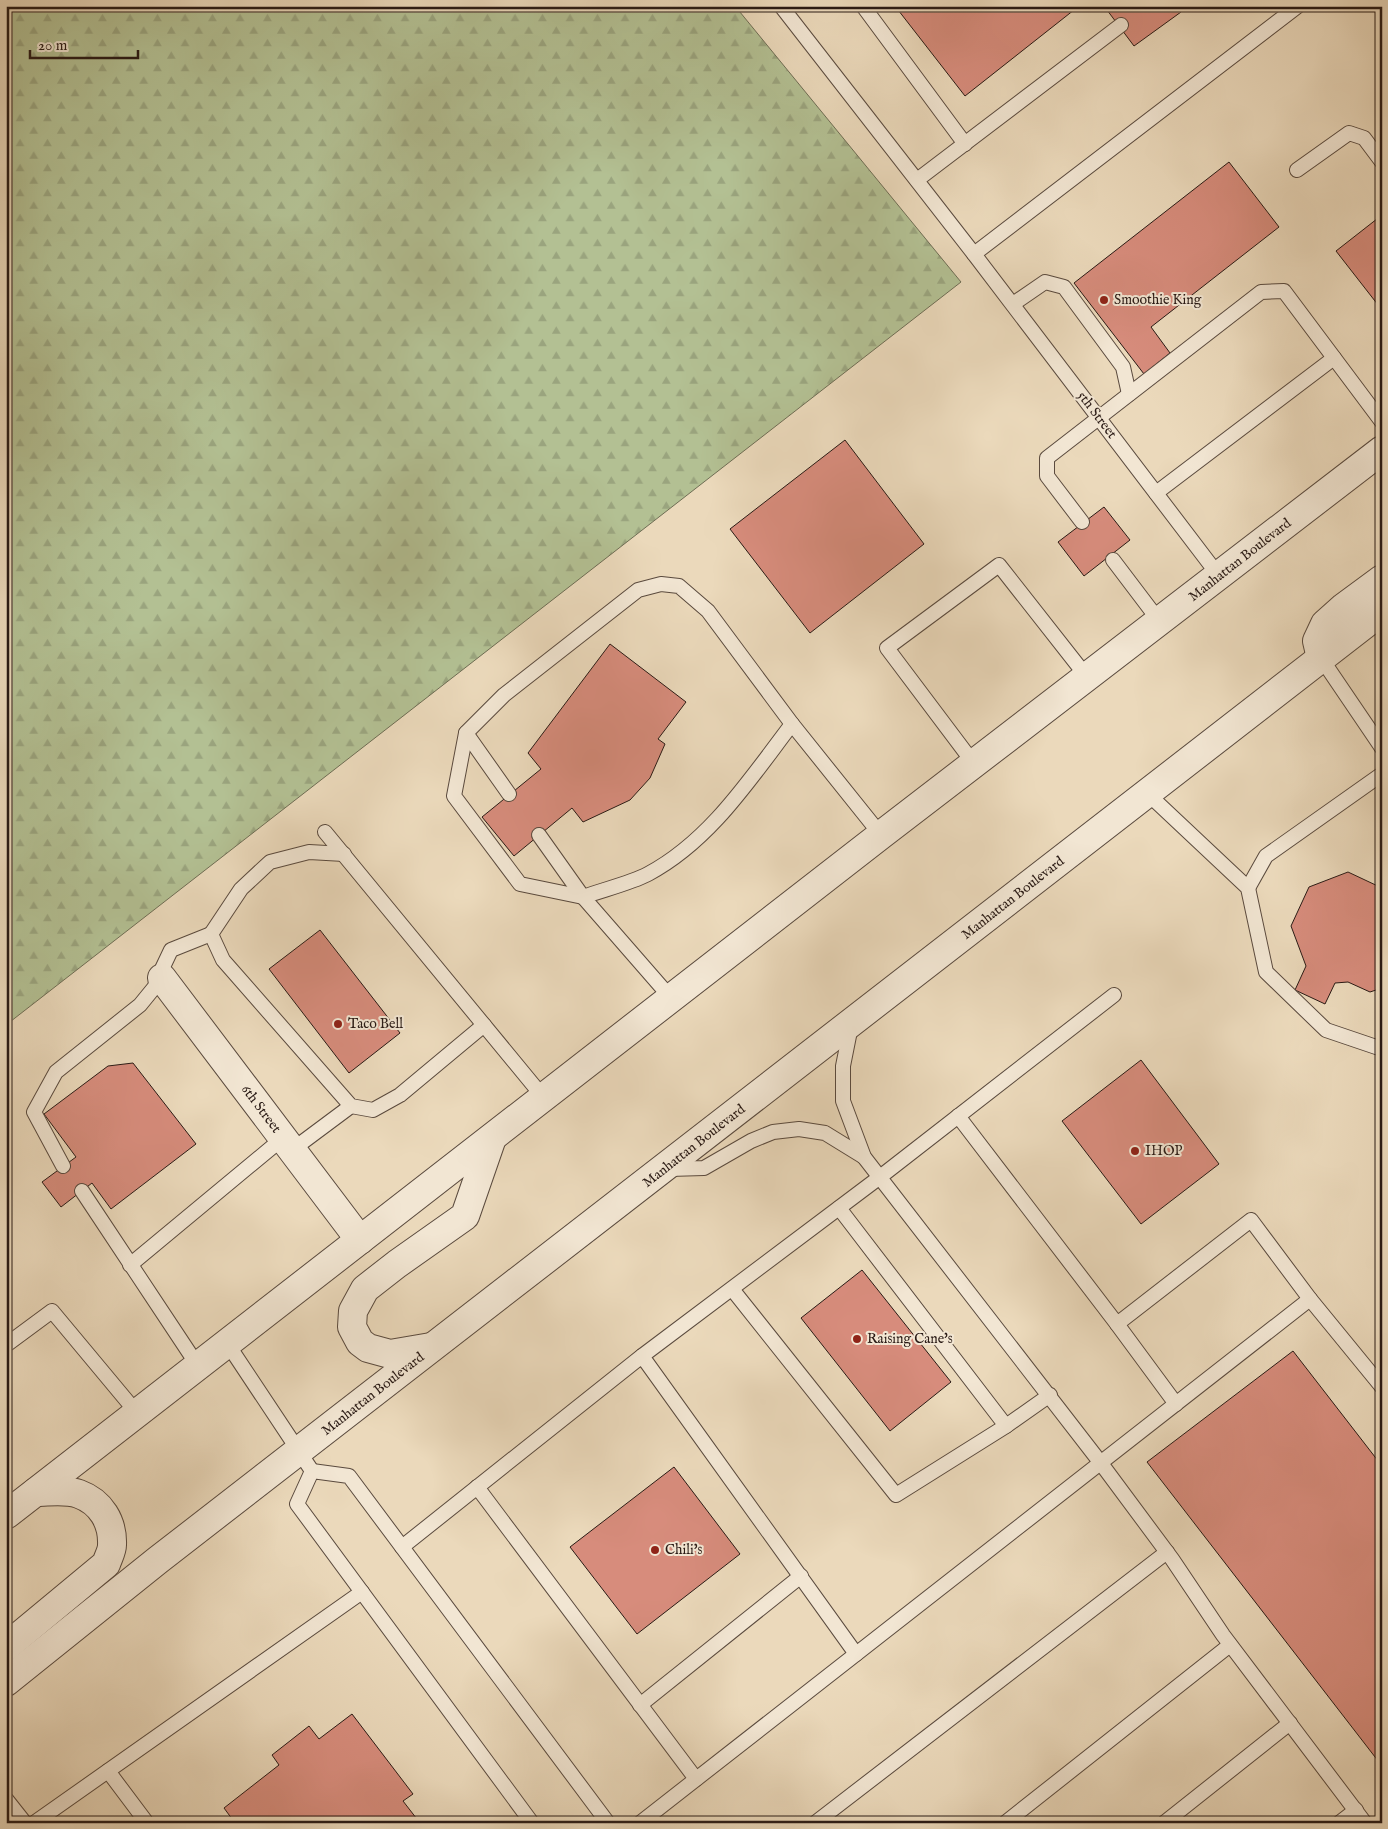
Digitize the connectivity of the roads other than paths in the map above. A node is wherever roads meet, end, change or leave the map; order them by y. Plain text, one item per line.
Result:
1 (781, 6) edge
2 (863, 6) edge
3 (1298, 6) edge
4 (1121, 25) dead end
5 (965, 144) junction
6 (1382, 162) edge
7 (1297, 170) dead end
8 (917, 180) junction
9 (974, 254) junction
10 (1013, 304) junction
11 (1334, 358) junction
12 (1129, 394) junction
13 (1099, 418) junction
14 (1382, 422) edge
15 (1382, 450) edge
16 (1156, 493) junction
17 (1082, 522) dead end
18 (1113, 560) dead end
19 (1219, 576) junction
20 (1382, 580) edge
21 (1382, 611) edge
22 (1160, 622) junction
23 (1321, 658) junction
24 (1087, 677) junction
25 (792, 724) junction
26 (466, 733) junction
27 (1382, 748) edge
28 (975, 764) junction
29 (1382, 774) edge
30 (509, 794) dead end
31 (1147, 794) junction
32 (325, 832) dead end
33 (539, 835) dead end
34 (881, 835) junction
35 (344, 854) junction
36 (1248, 888) junction
37 (583, 897) junction
38 (211, 934) junction
39 (162, 978) junction
40 (1114, 995) dead end
41 (671, 998) junction
42 (851, 1024) junction
43 (484, 1025) junction
44 (1382, 1049) edge
45 (544, 1098) junction
46 (351, 1106) junction
47 (958, 1116) junction
48 (492, 1138) junction
49 (287, 1144) junction
50 (864, 1157) junction
51 (63, 1166) dead end
52 (664, 1169) junction
53 (880, 1177) junction
54 (82, 1191) dead end
55 (839, 1208) junction
56 (360, 1240) junction
57 (130, 1265) junction
58 (732, 1288) junction
59 (1310, 1299) junction
60 (1117, 1324) junction
61 (227, 1343) junction
62 (6, 1345) edge
63 (435, 1346) junction
64 (642, 1356) junction
65 (198, 1366) junction
66 (1382, 1387) edge
67 (1050, 1395) junction
68 (1176, 1404) junction
69 (137, 1413) junction
70 (1006, 1426) junction
71 (305, 1461) junction
72 (1100, 1462) junction
73 (477, 1487) junction
74 (36, 1492) junction
75 (6, 1515) edge
76 (402, 1547) junction
77 (1166, 1552) junction
78 (801, 1576) junction
79 (362, 1592) junction
80 (1230, 1645) junction
81 (6, 1647) edge
82 (856, 1654) junction
83 (6, 1682) edge
84 (640, 1705) junction
85 (1290, 1723) junction
86 (108, 1771) junction
87 (696, 1779) junction
88 (6, 1799) edge
89 (1356, 1810) junction
90 (25, 1823) edge
91 (34, 1823) edge
92 (147, 1823) edge
93 (532, 1823) edge
94 (608, 1823) edge
95 (640, 1823) edge
96 (815, 1823) edge
97 (1005, 1823) edge
98 (1164, 1823) edge
99 (1339, 1823) edge
100 (1365, 1823) edge

1 - 8 lane, 5th Street
2 - 5 lane
3 - 9 lane
4 - 5 lane
5 - 8 lane
6 - 7 lane
8 - 9 lane, 5th Street
9 - 10 lane, 5th Street
10 - 12 lane
10 - 13 lane, 5th Street
11 - 12 lane
11 - 14 lane
11 - 16 lane
12 - 13 lane
13 - 16 lane, 5th Street
13 - 17 lane
15 - 19 street, Manhattan Boulevard
16 - 19 lane, 5th Street
18 - 22 lane
19 - 22 street, Manhattan Boulevard
20 - 23 street
21 - 23 street, Manhattan Boulevard
22 - 24 street, Manhattan Boulevard
23 - 27 lane
23 - 31 street, Manhattan Boulevard
24 - 28 street, Manhattan Boulevard
24 - 28 lane
25 - 26 lane
25 - 34 lane
25 - 37 lane
26 - 30 lane
26 - 37 lane
28 - 34 street, Manhattan Boulevard
29 - 36 lane
31 - 36 lane
31 - 42 street, Manhattan Boulevard
32 - 35 lane
33 - 37 lane
34 - 41 street, Manhattan Boulevard
35 - 38 lane
35 - 43 lane
36 - 44 lane
37 - 41 lane
38 - 39 lane
38 - 46 lane
39 - 49 street, 6th Street
39 - 51 lane
40 - 47 lane
41 - 45 street, Manhattan Boulevard
42 - 50 lane
42 - 52 street, Manhattan Boulevard
43 - 45 lane
43 - 46 lane
45 - 48 street, Manhattan Boulevard
46 - 49 lane
47 - 53 lane
47 - 60 lane
48 - 56 street, Manhattan Boulevard
48 - 63 street
49 - 56 street, 6th Street
49 - 57 lane
50 - 52 lane
50 - 53 lane
52 - 63 street, Manhattan Boulevard
53 - 55 lane
53 - 67 lane
54 - 57 lane
55 - 58 lane
55 - 70 lane
56 - 61 street, Manhattan Boulevard
57 - 65 lane
58 - 64 lane
58 - 70 lane
59 - 60 lane
59 - 66 lane
59 - 68 lane
60 - 68 lane
61 - 65 street, Manhattan Boulevard
61 - 71 lane
62 - 69 lane
63 - 71 street, Manhattan Boulevard
64 - 73 lane
64 - 78 lane
65 - 69 street, Manhattan Boulevard
67 - 70 lane
67 - 72 lane
68 - 72 lane
69 - 74 street, Manhattan Boulevard
71 - 76 lane
71 - 79 lane
71 - 83 street, Manhattan Boulevard
72 - 77 lane
72 - 82 lane
73 - 76 lane
73 - 84 lane
74 - 75 street, Manhattan Boulevard
74 - 81 street
76 - 94 lane
77 - 80 lane
77 - 96 lane
78 - 82 lane
78 - 84 lane
79 - 86 lane
79 - 93 lane
80 - 85 lane
80 - 97 lane
82 - 87 lane
84 - 87 lane
85 - 89 lane
85 - 98 lane
86 - 91 lane
86 - 92 lane
87 - 95 lane
88 - 90 lane
89 - 99 lane
89 - 100 lane

